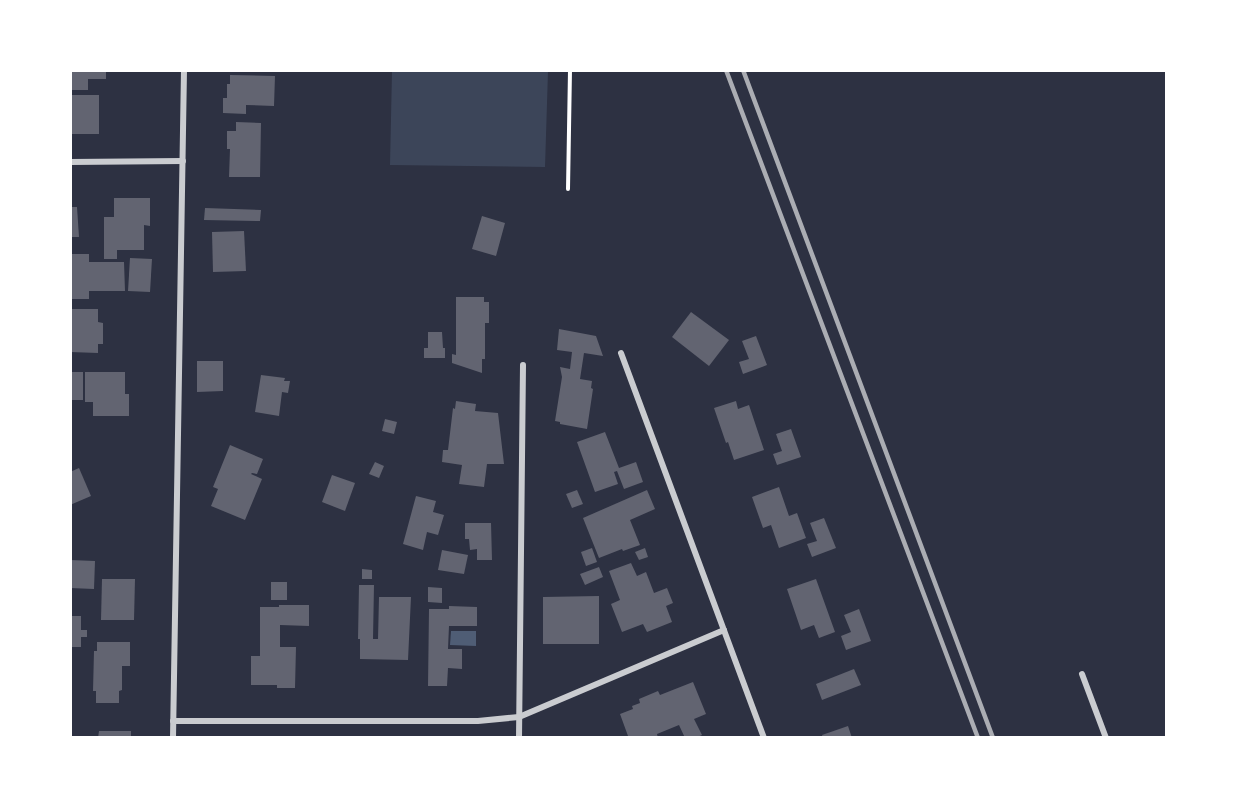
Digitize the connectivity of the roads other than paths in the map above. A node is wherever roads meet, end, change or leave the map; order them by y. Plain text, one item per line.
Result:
1 (184, 70) edge
2 (183, 161) junction
3 (70, 162) edge
4 (621, 353) dead end
5 (523, 365) dead end
6 (724, 630) junction
7 (1082, 674) dead end
8 (519, 717) junction
9 (173, 721) junction
10 (173, 738) edge
11 (519, 738) edge
12 (764, 738) edge
13 (1106, 738) edge

1 - 2 street
2 - 3 street
2 - 9 street
4 - 6 street
5 - 8 street
6 - 8 street
6 - 12 street
7 - 13 street
8 - 9 street
8 - 11 street
9 - 10 street

